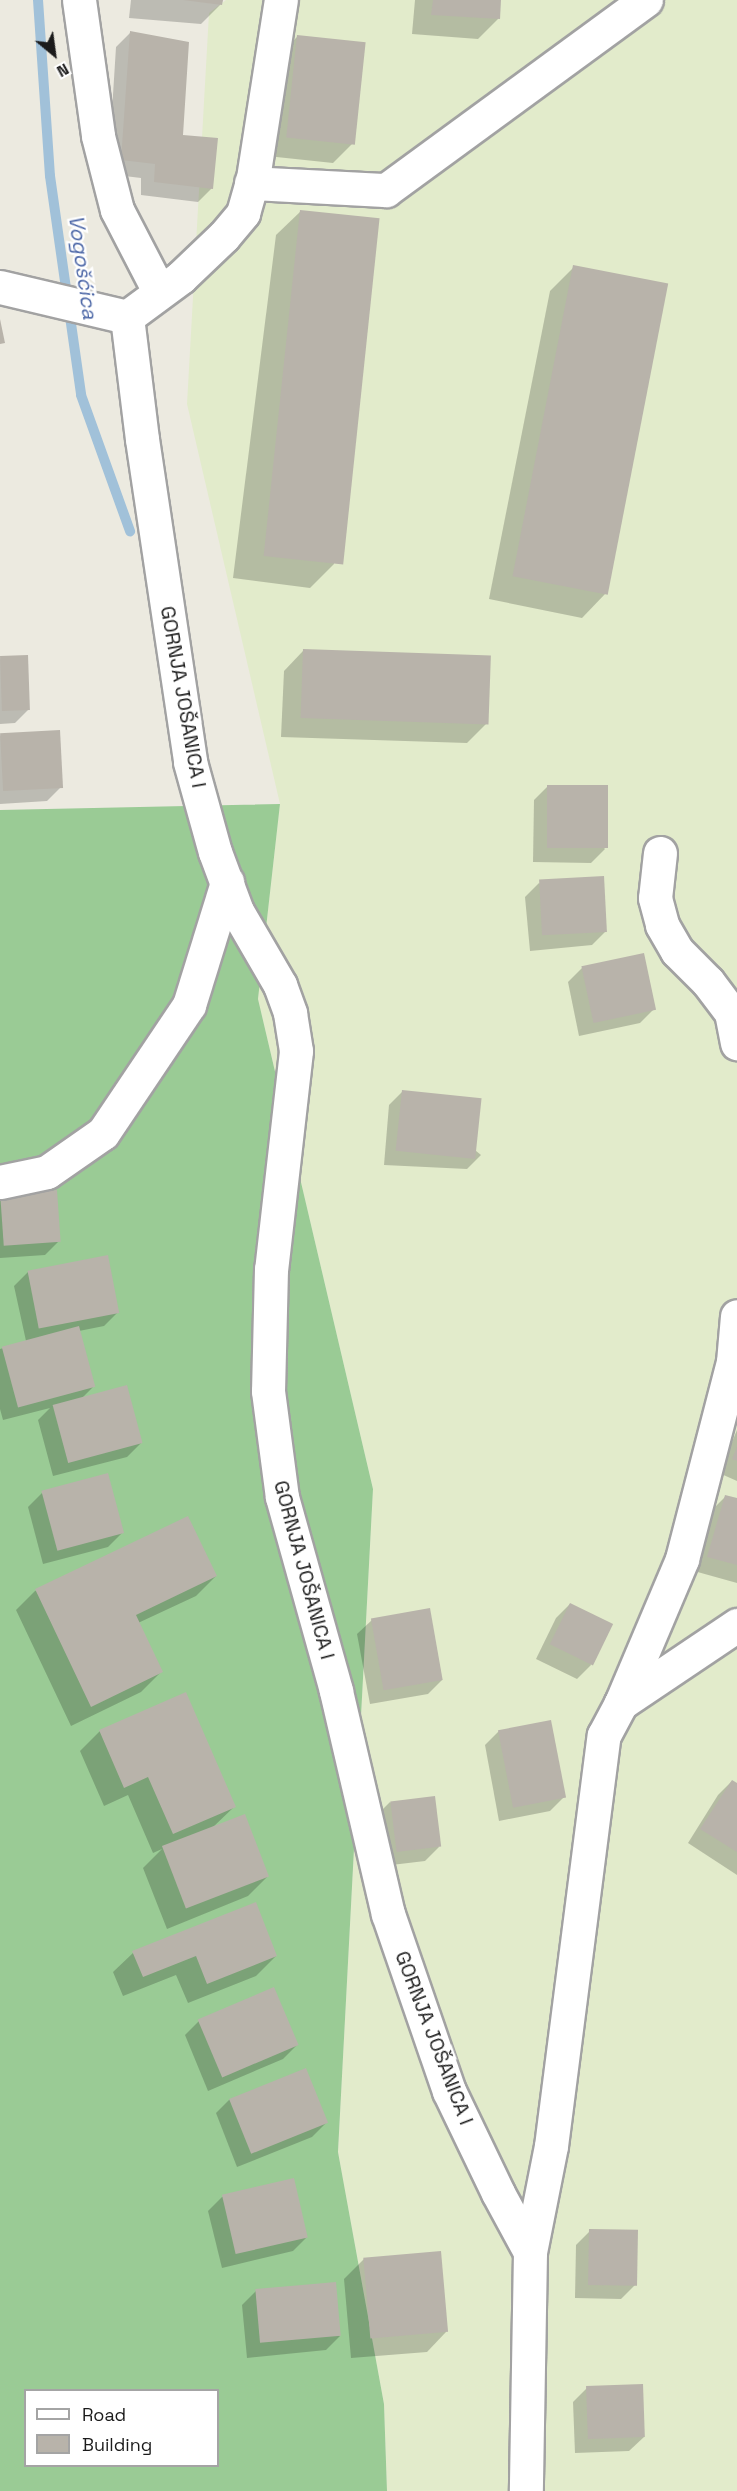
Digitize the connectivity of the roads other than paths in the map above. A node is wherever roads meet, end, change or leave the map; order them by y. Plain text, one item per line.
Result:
1 (80, 0) edge
2 (281, 0) edge
3 (646, 0) edge
4 (251, 183) junction
5 (0, 287) edge
6 (159, 291) junction
7 (115, 314) junction
8 (660, 853) dead end
9 (227, 882) junction
10 (737, 1042) edge
11 (0, 1182) edge
12 (737, 1316) edge
13 (737, 1625) edge
14 (621, 1703) junction
15 (530, 2252) junction
16 (526, 2491) edge

1 - 6 street
2 - 4 street
3 - 4 street
4 - 6 street
5 - 7 street
6 - 7 street
7 - 9 street, GORNJA JOŠANICA I
8 - 10 street
9 - 11 street
9 - 15 street, GORNJA JOŠANICA I
12 - 14 street
13 - 14 street
14 - 15 street
15 - 16 street, GORNJA JOŠANICA I

